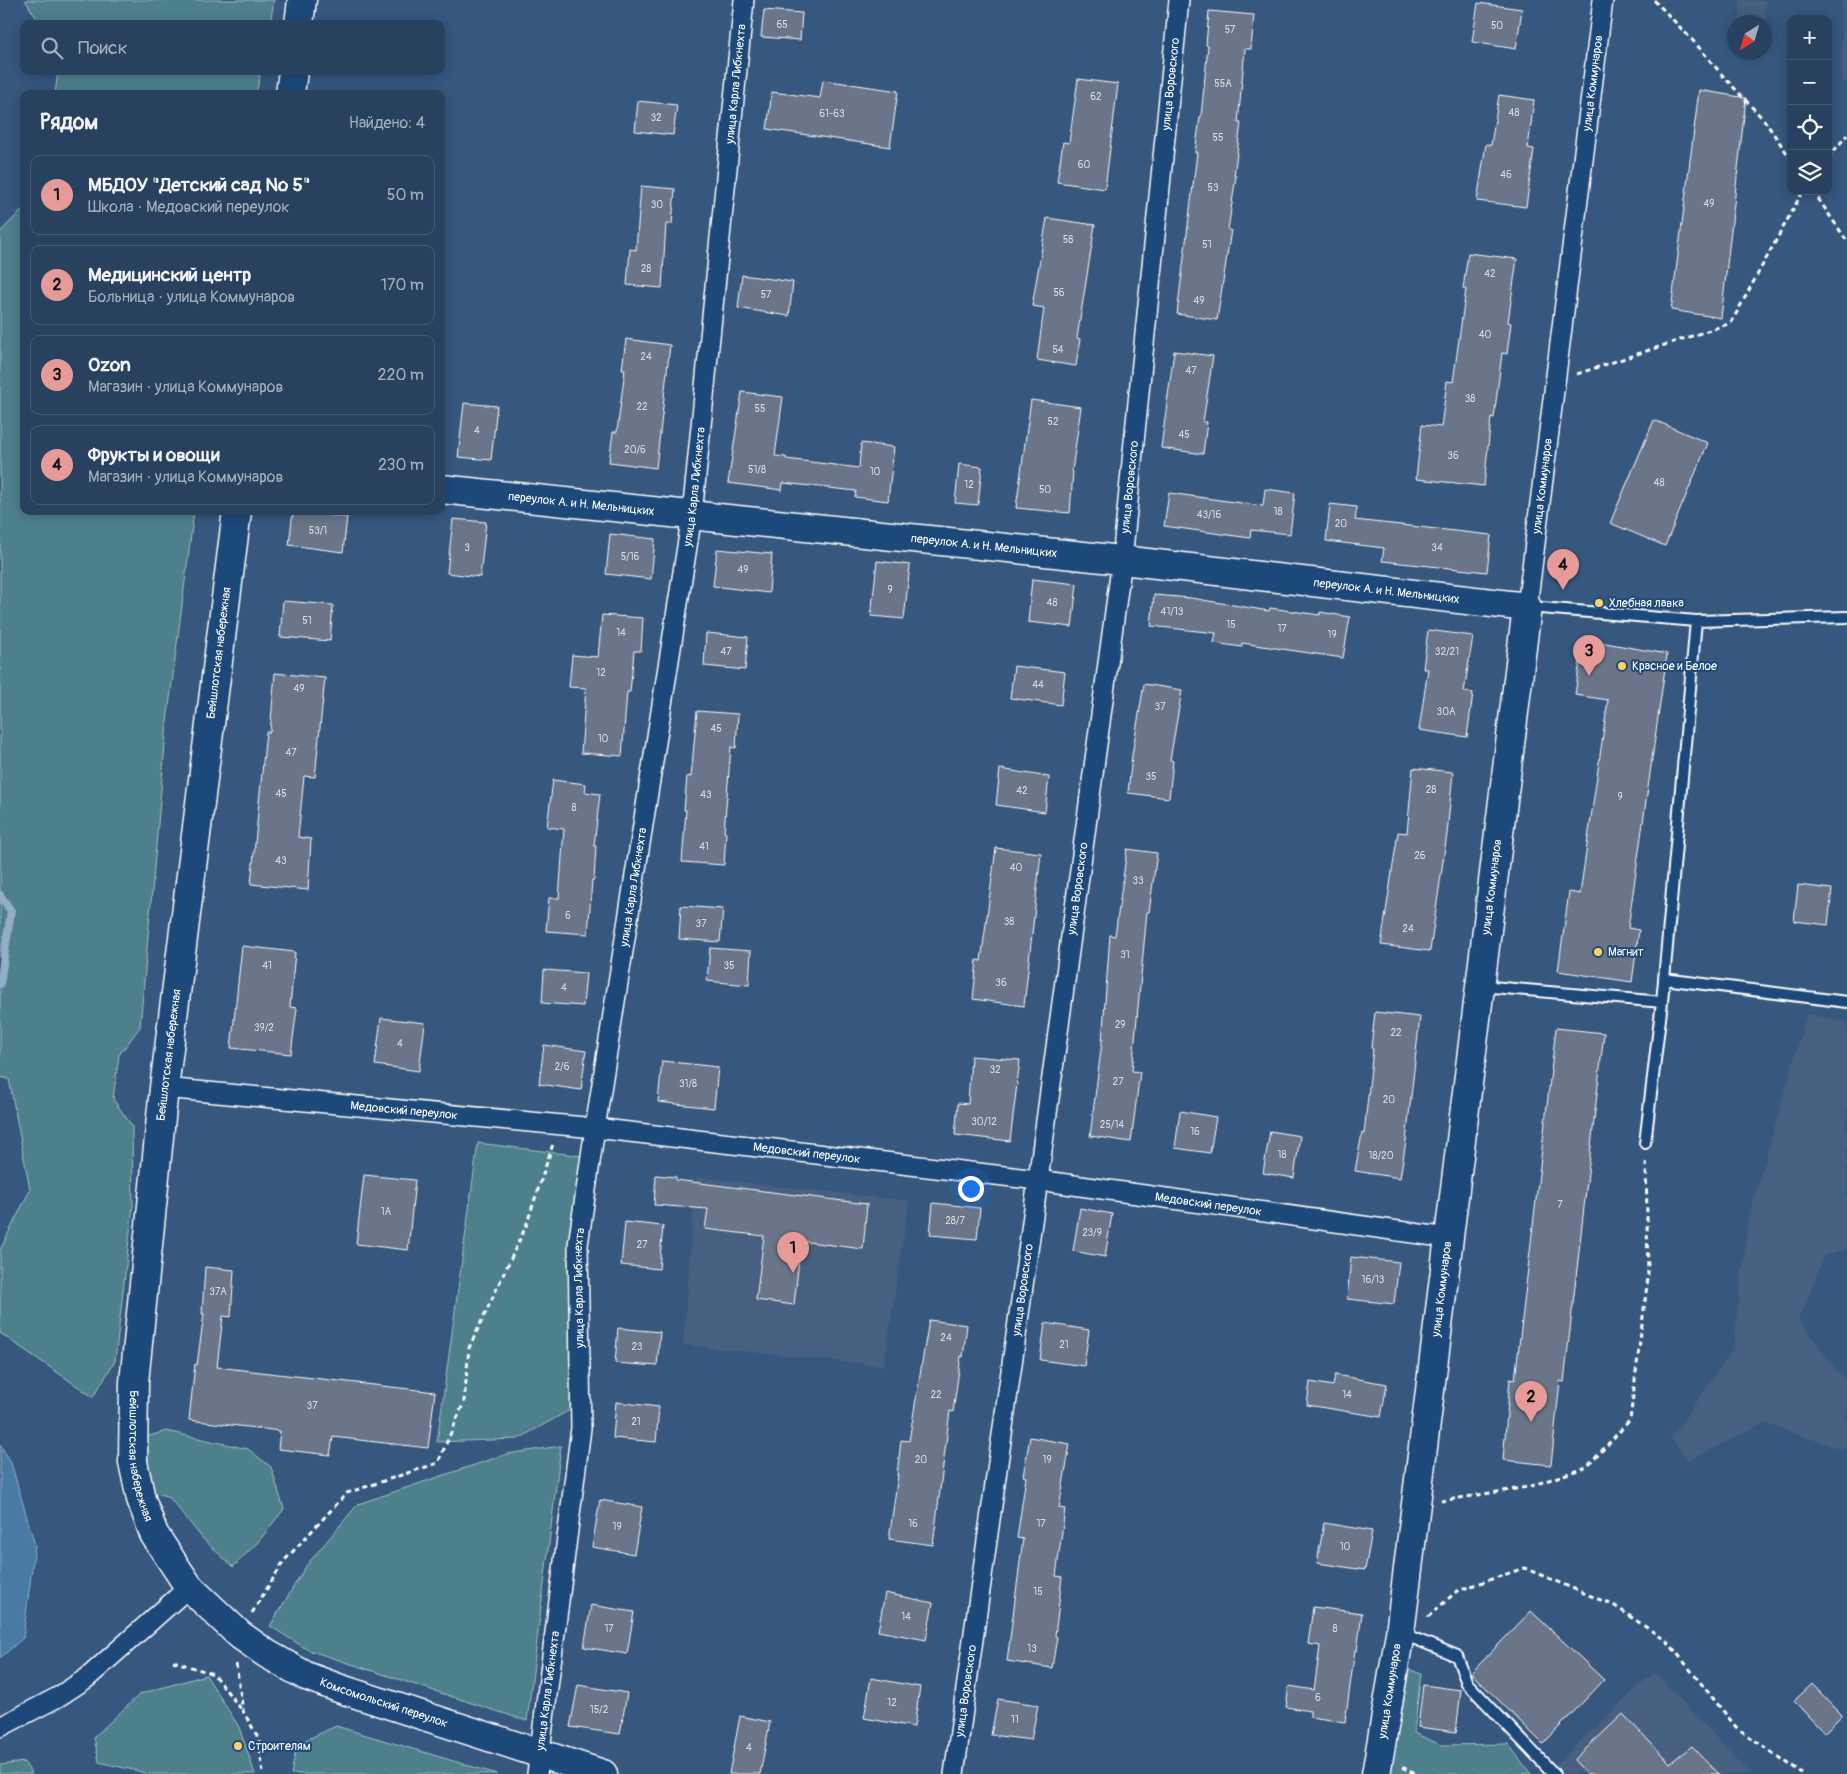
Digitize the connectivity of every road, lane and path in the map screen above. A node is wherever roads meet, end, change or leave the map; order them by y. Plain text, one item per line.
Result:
1 (302, 0) edge
2 (744, 0) edge
3 (1179, 0) edge
4 (1603, 0) edge
5 (1654, 0) edge
6 (300, 20) edge
7 (292, 75) edge
8 (291, 90) edge
9 (1847, 135) edge
10 (1787, 153) edge
11 (1832, 153) edge
12 (1801, 195) edge
13 (1816, 195) edge
14 (1847, 241) edge
15 (1556, 381) junction
16 (445, 488) edge
17 (236, 515) edge
18 (692, 515) junction
19 (1122, 560) junction
20 (1527, 607) junction
21 (1847, 617) edge
22 (1696, 621) junction
23 (1664, 979) junction
24 (1480, 986) junction
25 (1662, 1002) junction
26 (1847, 1002) edge
27 (164, 1088) junction
28 (559, 1125) junction
29 (595, 1128) junction
30 (1645, 1143) joint
31 (1038, 1180) junction
32 (1448, 1238) junction
33 (1416, 1504) junction
34 (189, 1587) junction
35 (1404, 1634) junction
36 (240, 1635) junction
37 (173, 1661) dead end
38 (243, 1711) junction
39 (0, 1726) edge
40 (539, 1764) edge
41 (263, 1774) edge
42 (603, 1774) edge
43 (954, 1774) edge
44 (1376, 1774) edge
45 (1554, 1774) edge
46 (1802, 1774) edge

1 - 6 street
2 - 18 street, улица Карла Либкнехта
3 - 19 street, улица Воровского
4 - 15 street, улица Коммунаров
5 - 10 path
7 - 8 street
9 - 11 path
12 - 15 path
13 - 14 path
15 - 20 street, улица Коммунаров
16 - 18 street, переулок А. и Н. Мельницких
17 - 27 street, Бейшлотская набережная
18 - 19 street, переулок А. и Н. Мельницких
18 - 29 street, улица Карла Либкнехта
19 - 20 street, переулок А. и Н. Мельницких
19 - 31 street, улица Воровского
20 - 22 lane
20 - 24 street, улица Коммунаров
21 - 22 lane
22 - 23 lane
23 - 25 lane
23 - 26 lane
24 - 25 lane
24 - 32 street, улица Коммунаров
25 - 30 lane
27 - 28 street, Медовский переулок
27 - 34 street, Бейшлотская набережная
28 - 29 street, Медовский переулок
28 - 36 path
29 - 31 street, Медовский переулок
29 - 40 street, улица Карла Либкнехта
30 - 33 path
31 - 32 street, Медовский переулок
31 - 43 street, улица Воровского
32 - 33 street, улица Коммунаров
33 - 35 street, улица Коммунаров
34 - 36 street, Комсомольский переулок
34 - 39 street
35 - 44 street, улица Коммунаров
35 - 45 lane
35 - 46 path
36 - 38 path
36 - 40 street, Комсомольский переулок
37 - 38 path
38 - 41 path
40 - 42 street, Комсомольский переулок

